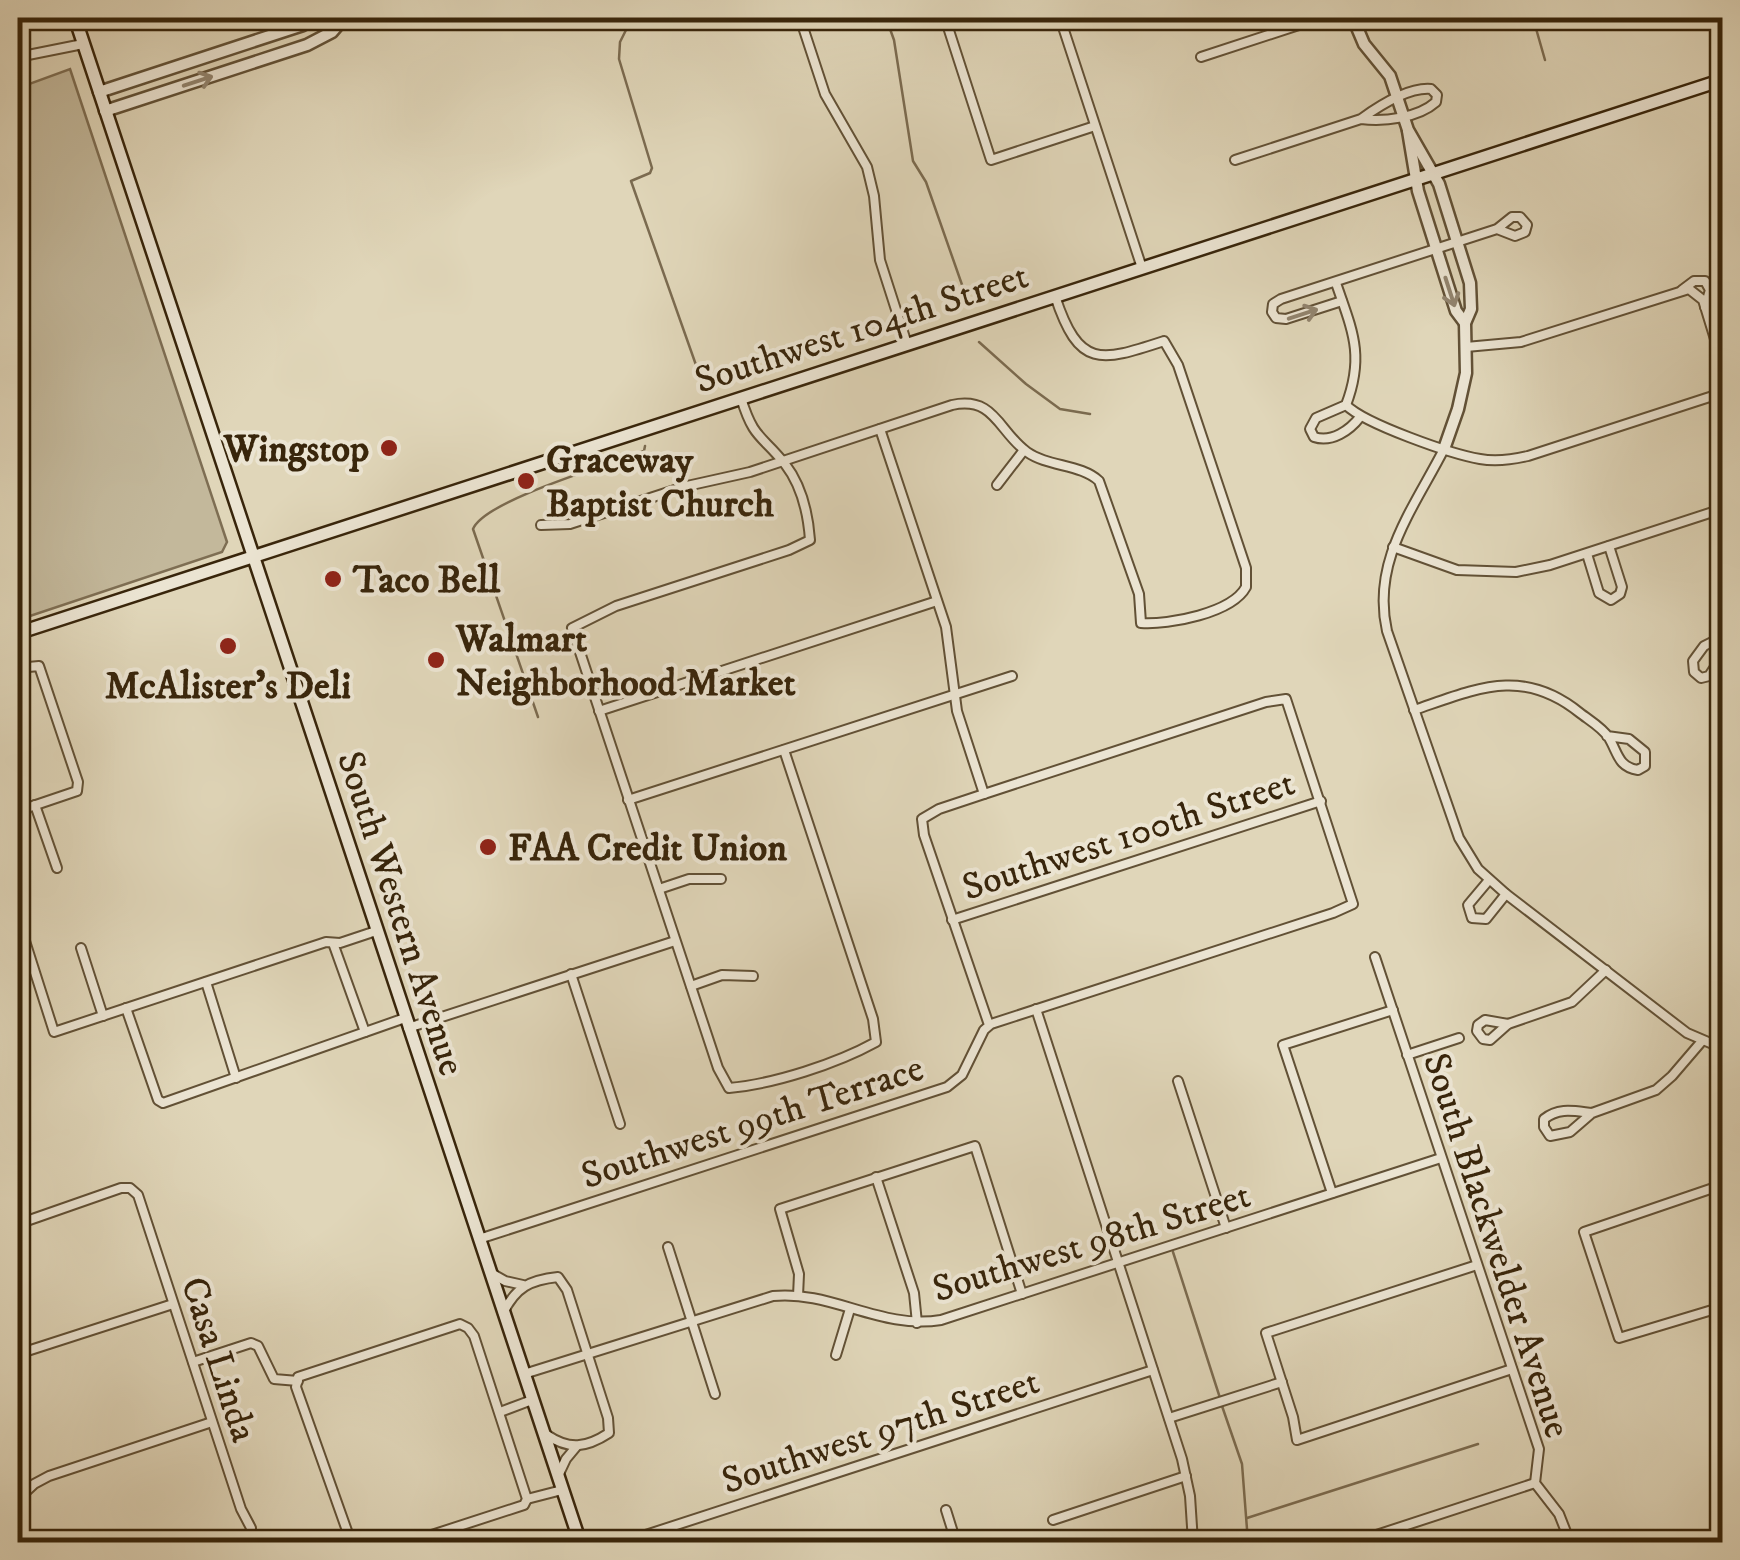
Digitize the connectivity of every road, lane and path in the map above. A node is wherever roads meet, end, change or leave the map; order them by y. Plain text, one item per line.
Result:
1 (75, 18) edge
2 (318, 18) edge
3 (344, 18) edge
4 (832, 18) edge
5 (945, 18) edge
6 (1060, 18) edge
7 (1342, 18) edge
8 (1353, 18) edge
9 (1649, 18) edge
10 (1671, 18) edge
11 (1712, 18) edge
12 (1312, 19) edge
13 (801, 22) edge
14 (84, 44) junction
15 (1722, 50) edge
16 (18, 56) edge
17 (1200, 56) dead end
18 (1722, 80) edge
19 (99, 92) junction
20 (1398, 99) junction
21 (105, 110) junction
22 (1404, 115) junction
23 (1360, 119) junction
24 (1095, 126) junction
25 (1408, 130) junction
26 (1235, 160) dead end
27 (1434, 174) junction
28 (1415, 180) junction
29 (1497, 230) dead end
30 (1458, 242) junction
31 (1436, 250) junction
32 (1142, 268) junction
33 (1336, 283) junction
34 (1682, 290) junction
35 (1056, 296) junction
36 (1342, 300) junction
37 (1705, 307) junction
38 (1466, 323) junction
39 (907, 344) junction
40 (1466, 347) junction
41 (1722, 362) edge
42 (1722, 392) edge
43 (740, 398) junction
44 (1346, 404) junction
45 (1360, 417) junction
46 (880, 429) junction
47 (1444, 449) junction
48 (1024, 450) junction
49 (782, 460) junction
50 (996, 485) dead end
51 (1722, 509) edge
52 (541, 525) dead end
53 (1608, 546) junction
54 (1392, 547) junction
55 (1587, 554) junction
56 (251, 556) junction
57 (937, 602) junction
58 (18, 633) edge
59 (1722, 637) edge
60 (1722, 656) edge
61 (18, 668) edge
62 (1012, 676) dead end
63 (954, 695) junction
64 (599, 710) junction
65 (1414, 710) junction
66 (1607, 736) junction
67 (784, 750) junction
68 (984, 794) junction
69 (628, 800) junction
70 (1321, 801) junction
71 (34, 805) junction
72 (18, 811) edge
73 (57, 868) dead end
74 (721, 879) dead end
75 (1489, 880) junction
76 (658, 890) junction
77 (1506, 894) junction
78 (18, 919) edge
79 (952, 920) junction
80 (376, 932) junction
81 (675, 941) junction
82 (333, 942) junction
83 (80, 948) dead end
84 (1375, 957) dead end
85 (1606, 970) junction
86 (571, 974) junction
87 (753, 976) dead end
88 (206, 982) junction
89 (691, 986) junction
90 (126, 1008) junction
91 (1036, 1009) junction
92 (1392, 1010) junction
93 (104, 1016) junction
94 (407, 1023) junction
95 (1508, 1024) dead end
96 (989, 1025) junction
97 (365, 1032) junction
98 (1458, 1038) dead end
99 (1702, 1041) junction
100 (1722, 1048) edge
101 (1408, 1055) junction
102 (236, 1078) junction
103 (1178, 1081) dead end
104 (1592, 1113) junction
105 (620, 1124) dead end
106 (1441, 1158) junction
107 (876, 1177) junction
108 (1722, 1185) edge
109 (1332, 1194) junction
110 (18, 1224) edge
111 (1226, 1228) junction
112 (478, 1239) junction
113 (668, 1247) dead end
114 (1119, 1263) junction
115 (1477, 1265) junction
116 (490, 1272) junction
117 (523, 1284) junction
118 (1022, 1294) junction
119 (798, 1296) junction
120 (173, 1304) junction
121 (1722, 1307) edge
122 (850, 1309) junction
123 (503, 1313) junction
124 (692, 1320) junction
125 (917, 1323) junction
126 (18, 1354) edge
127 (588, 1354) junction
128 (836, 1355) dead end
129 (193, 1362) junction
130 (1512, 1369) junction
131 (1153, 1370) junction
132 (524, 1374) junction
133 (298, 1381) junction
134 (1282, 1382) junction
135 (715, 1394) dead end
136 (532, 1400) junction
137 (500, 1412) junction
138 (1169, 1418) junction
139 (212, 1422) junction
140 (543, 1432) junction
141 (576, 1447) junction
142 (558, 1476) junction
143 (1186, 1476) junction
144 (1535, 1483) junction
145 (562, 1490) junction
146 (18, 1499) edge
147 (527, 1499) junction
148 (946, 1510) dead end
149 (1053, 1520) dead end
150 (248, 1542) edge
151 (351, 1542) edge
152 (410, 1542) edge
153 (580, 1542) edge
154 (624, 1542) edge
155 (956, 1542) edge
156 (1192, 1542) edge
157 (1355, 1542) edge
158 (1570, 1542) edge

1 - 14 main road, South Western Avenue
2 - 19 street
21 -> 3 street
4 - 13 street
5 - 24 street
6 - 24 street
7 - 12 street
8 - 20 street
9 - 10 street
11 - 15 street
12 - 17 street
13 - 39 street
14 - 16 street
14 - 19 main road, South Western Avenue
18 - 27 main road, Southwest 104th Street
19 - 21 main road, South Western Avenue
20 - 22 street
20 - 22 street
20 - 23 street
21 - 56 main road, South Western Avenue
22 - 23 street
22 - 25 street
23 - 26 street
24 - 32 street
25 - 27 street
25 - 28 street
27 - 28 main road, Southwest 104th Street
27 - 30 street
28 - 31 street
28 - 32 main road, Southwest 104th Street
29 - 30 street
30 - 31 street
30 - 38 street
31 - 33 street
31 -> 38 street
32 - 35 main road, Southwest 104th Street
33 - 36 street
33 -> 36 street
34 - 37 street
34 - 37 street
34 - 40 street
35 - 39 main road, Southwest 104th Street
35 - 48 street
36 - 44 street
37 - 41 street
38 - 40 street
39 - 43 main road, Southwest 104th Street
40 - 47 street
42 - 47 street
43 - 49 street
43 - 56 main road, Southwest 104th Street
44 - 45 street
44 - 45 street
45 - 47 street
46 - 48 street
46 - 49 street
46 - 57 street
47 - 54 street
48 - 50 street
49 - 52 street
49 - 64 street
51 - 53 street
53 - 55 street
53 - 55 street
54 - 55 street
54 - 65 street
56 - 58 main road, Southwest 104th Street
56 - 80 main road, South Western Avenue
57 - 63 street
57 - 64 street
59 - 60 street
61 - 71 street
62 - 63 street
63 - 67 street
63 - 68 street
64 - 69 street
65 - 66 street
65 - 75 street
66 - 66 street
67 - 69 street
67 - 89 street
68 - 70 street
68 - 79 street
69 - 76 street
70 - 79 street, Southwest 100th Street
70 - 91 street
71 - 72 street
71 - 73 street
74 - 76 street
75 - 77 street
75 - 77 street
76 - 81 street
77 - 85 street
78 - 93 street
79 - 96 street
80 - 82 street
80 - 94 main road, South Western Avenue
81 - 86 street
81 - 89 street
82 - 88 street
82 - 97 street
83 - 93 street
84 - 92 street, South Blackwelder Avenue
85 - 95 street
85 - 99 street
86 - 94 street
86 - 105 street
87 - 89 street
88 - 90 street
88 - 102 street
90 - 93 street
90 - 102 street
91 - 96 street
91 - 114 street
92 - 101 street, South Blackwelder Avenue
92 - 109 street
94 - 97 street
94 - 112 main road, South Western Avenue
96 - 112 street, Southwest 99th Terrace
97 - 102 street
98 - 101 street
99 - 100 street
99 - 104 street
101 - 106 street, South Blackwelder Avenue
103 - 111 street
104 - 104 street
106 - 109 street, Southwest 98th Street
106 - 115 street, South Blackwelder Avenue
107 - 118 street
107 - 119 street
107 - 125 street
108 - 121 street
109 - 111 street, Southwest 98th Street
110 - 120 street, Casa Linda
111 - 114 street, Southwest 98th Street
112 - 116 main road, South Western Avenue
113 - 124 street
114 - 118 street, Southwest 98th Street
114 - 131 street
115 - 130 street, South Blackwelder Avenue
115 - 134 street
116 - 117 street
116 - 123 main road, South Western Avenue
117 - 123 street
117 - 127 street
118 - 125 street, Southwest 98th Street
119 - 122 street, Southwest 98th Street
119 - 124 street, Southwest 98th Street
120 - 126 street
120 - 129 street, Casa Linda
122 - 125 street, Southwest 98th Street
122 - 128 street
123 - 132 main road, South Western Avenue
124 - 127 street, Southwest 98th Street
124 - 135 street
127 - 132 street, Southwest 98th Street
127 - 141 street
129 - 133 street
129 - 139 street, Casa Linda
130 - 134 street
130 - 144 street, South Blackwelder Avenue
131 - 138 street
131 - 154 street, Southwest 97th Street
132 - 136 main road, South Western Avenue
133 - 137 street
133 - 151 street
134 - 138 street
136 - 137 street
136 - 140 main road, South Western Avenue
137 - 147 street
138 - 143 street
139 - 146 street
139 - 150 street, Casa Linda
140 - 141 street
140 - 142 main road, South Western Avenue
141 - 142 street
142 - 145 main road, South Western Avenue
143 - 149 street
143 - 156 street
144 - 157 street
144 - 158 street, South Blackwelder Avenue
145 - 147 street
145 - 153 main road, South Western Avenue
147 - 152 street
148 - 155 street

